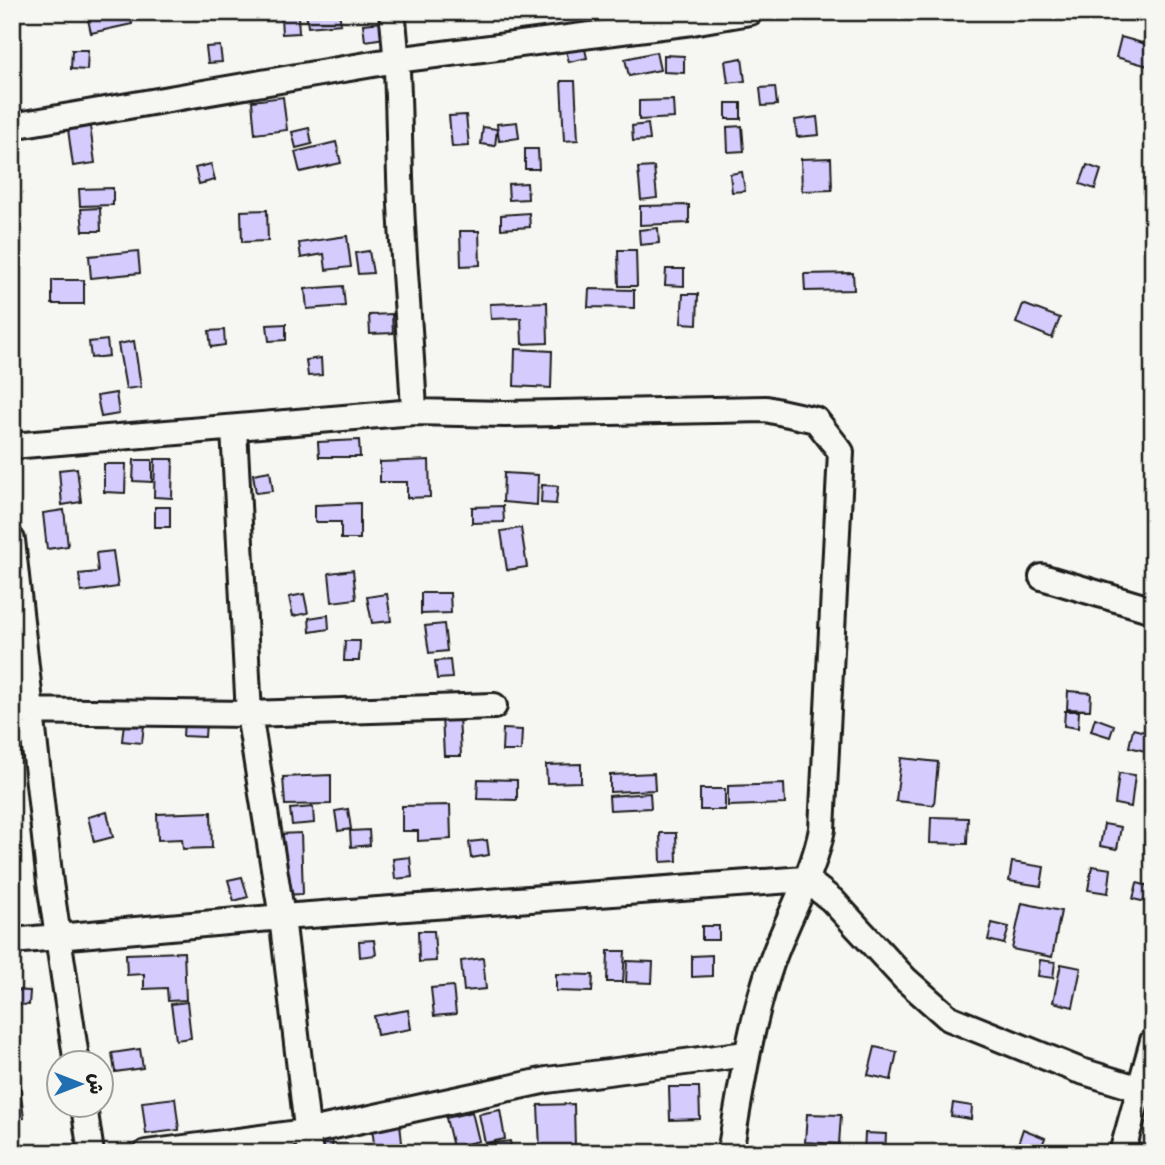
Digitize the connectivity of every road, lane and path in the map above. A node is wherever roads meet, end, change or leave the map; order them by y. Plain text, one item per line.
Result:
1 (392, 12) edge
2 (750, 12) edge
3 (396, 60) junction
4 (12, 126) edge
5 (414, 412) junction
6 (234, 429) junction
7 (12, 446) edge
8 (12, 540) edge
9 (1042, 577) dead end
10 (1153, 610) edge
11 (494, 706) dead end
12 (22, 710) edge
13 (249, 713) junction
14 (806, 879) junction
15 (282, 918) junction
16 (58, 936) junction
17 (12, 941) edge
18 (1153, 1041) edge
19 (76, 1050) edge
20 (746, 1054) junction
21 (1146, 1091) edge
22 (86, 1120) edge
23 (308, 1143) edge
24 (91, 1153) edge
25 (146, 1153) edge
26 (730, 1153) edge
27 (1122, 1153) edge

1 - 3 street
2 - 3 street
3 - 4 street
3 - 5 street
5 - 6 street
5 - 14 street
6 - 7 street
6 - 13 street
8 - 12 street
9 - 10 street
11 - 13 street
12 - 13 street
12 - 16 street
13 - 15 street
14 - 15 street
14 - 20 street
14 - 21 street
15 - 16 street
15 - 23 street
16 - 17 street
16 - 19 street
18 - 21 street
20 - 23 street
20 - 26 street
21 - 27 street
22 - 24 street
23 - 25 street

